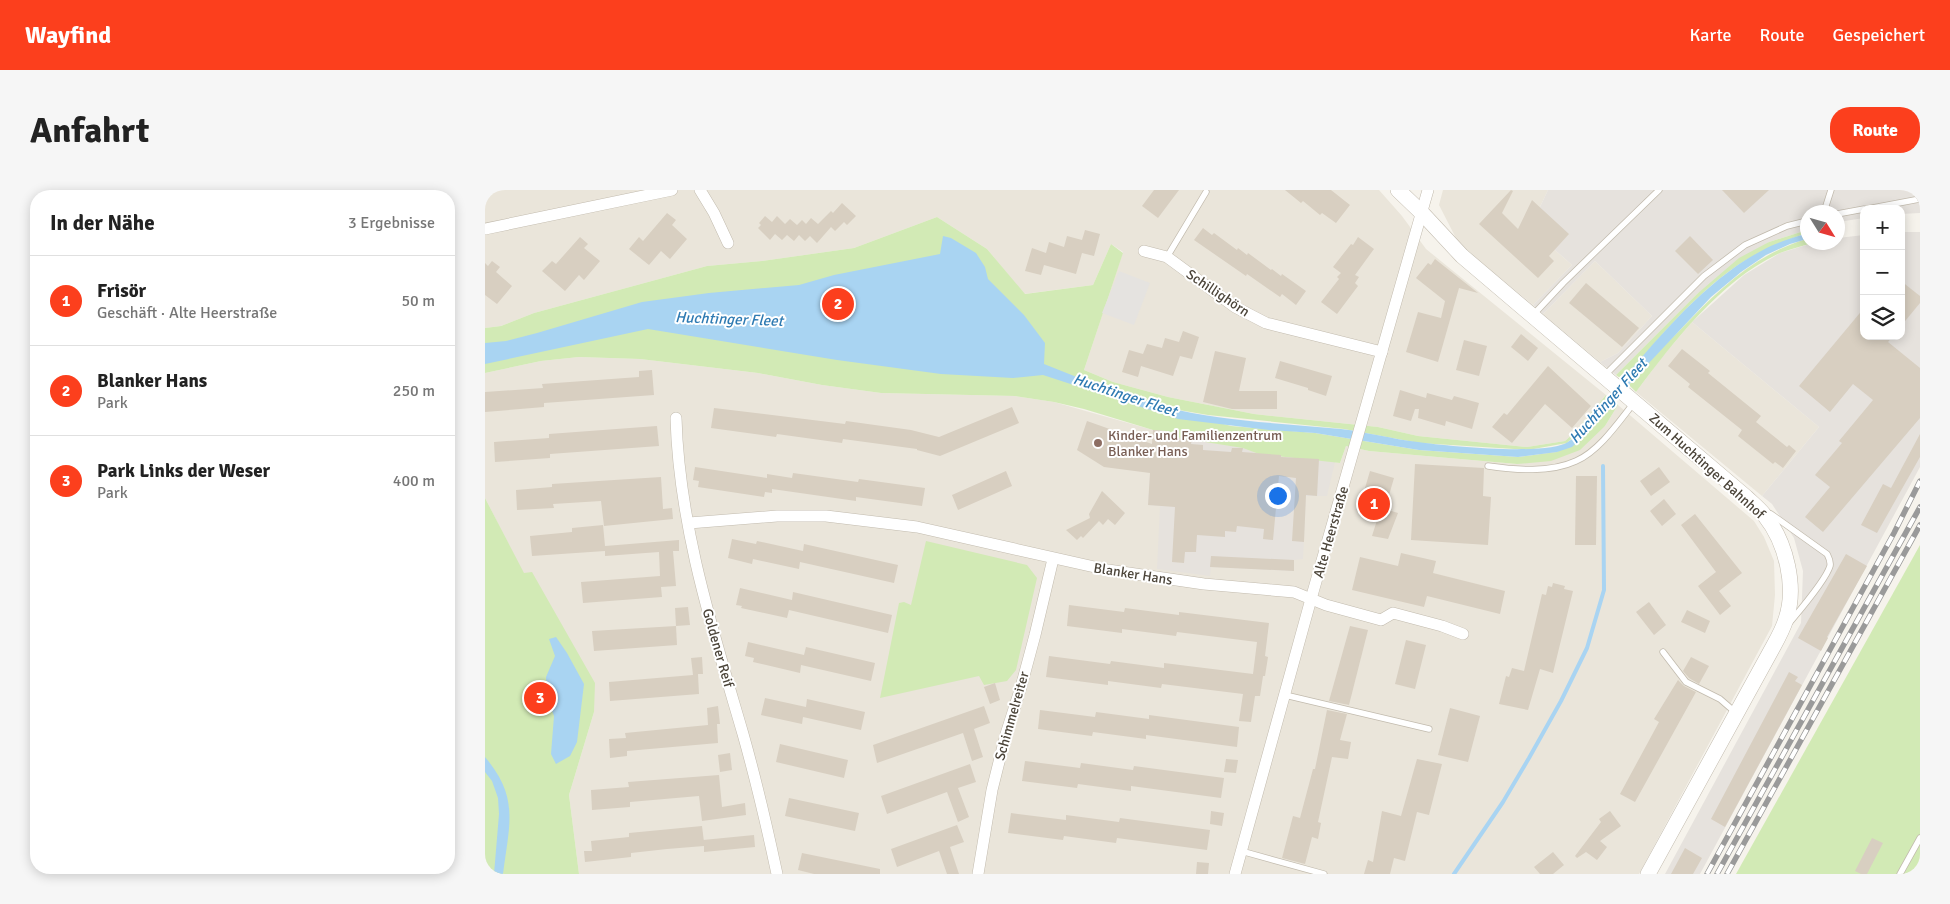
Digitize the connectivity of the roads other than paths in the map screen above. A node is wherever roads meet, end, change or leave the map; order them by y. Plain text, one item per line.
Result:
1 (672, 190) edge
2 (700, 190) edge
3 (1398, 190) edge
4 (1429, 190) edge
5 (1659, 190) edge
6 (1831, 190) edge
7 (1206, 192) dead end
8 (1920, 199) edge
9 (1826, 205) edge
10 (1882, 205) edge
11 (1860, 210) edge
12 (1422, 213) junction
13 (1845, 213) edge
14 (1800, 223) edge
15 (485, 229) edge
16 (728, 243) dead end
17 (1143, 251) dead end
18 (1167, 257) junction
19 (1532, 316) junction
20 (1382, 352) junction
21 (1603, 376) junction
22 (1635, 402) junction
23 (676, 418) dead end
24 (1488, 466) dead end
25 (1746, 497) junction
26 (689, 524) junction
27 (1053, 559) junction
28 (1311, 599) junction
29 (1780, 633) junction
30 (1463, 634) dead end
31 (1663, 652) dead end
32 (1285, 695) junction
33 (1737, 714) junction
34 (1429, 729) dead end
35 (1920, 838) edge
36 (1241, 851) junction
37 (777, 874) edge
38 (978, 874) edge
39 (1235, 874) edge
40 (1324, 874) edge
41 (1649, 874) edge
42 (1900, 874) edge

1 - 15 street
2 - 16 street
3 - 12 street, Zum Huchtinger Bahnhof
4 - 12 street, Alte Heerstraße
5 - 19 lane
6 - 9 lane
7 - 18 lane
8 - 10 lane
11 - 13 lane
12 - 19 street, Zum Huchtinger Bahnhof
12 - 20 street, Alte Heerstraße
14 - 21 lane
17 - 18 street, Schillighörn
18 - 20 street, Schillighörn
19 - 21 street, Zum Huchtinger Bahnhof
20 - 28 street, Alte Heerstraße
21 - 22 street, Zum Huchtinger Bahnhof
22 - 24 lane
22 - 25 street, Zum Huchtinger Bahnhof
23 - 26 street, Goldener Reif
25 - 29 street, Zum Huchtinger Bahnhof
25 - 29 lane
26 - 27 street, Blanker Hans
26 - 37 street, Goldener Reif
27 - 28 street, Blanker Hans
27 - 38 street, Schimmelreiter
28 - 30 street, Blanker Hans
28 - 32 street, Alte Heerstraße
29 - 33 street, Zum Huchtinger Bahnhof
31 - 33 lane
32 - 34 lane
32 - 36 street, Alte Heerstraße
33 - 41 street, Zum Huchtinger Bahnhof
35 - 42 lane
36 - 39 street, Alte Heerstraße
36 - 40 lane

